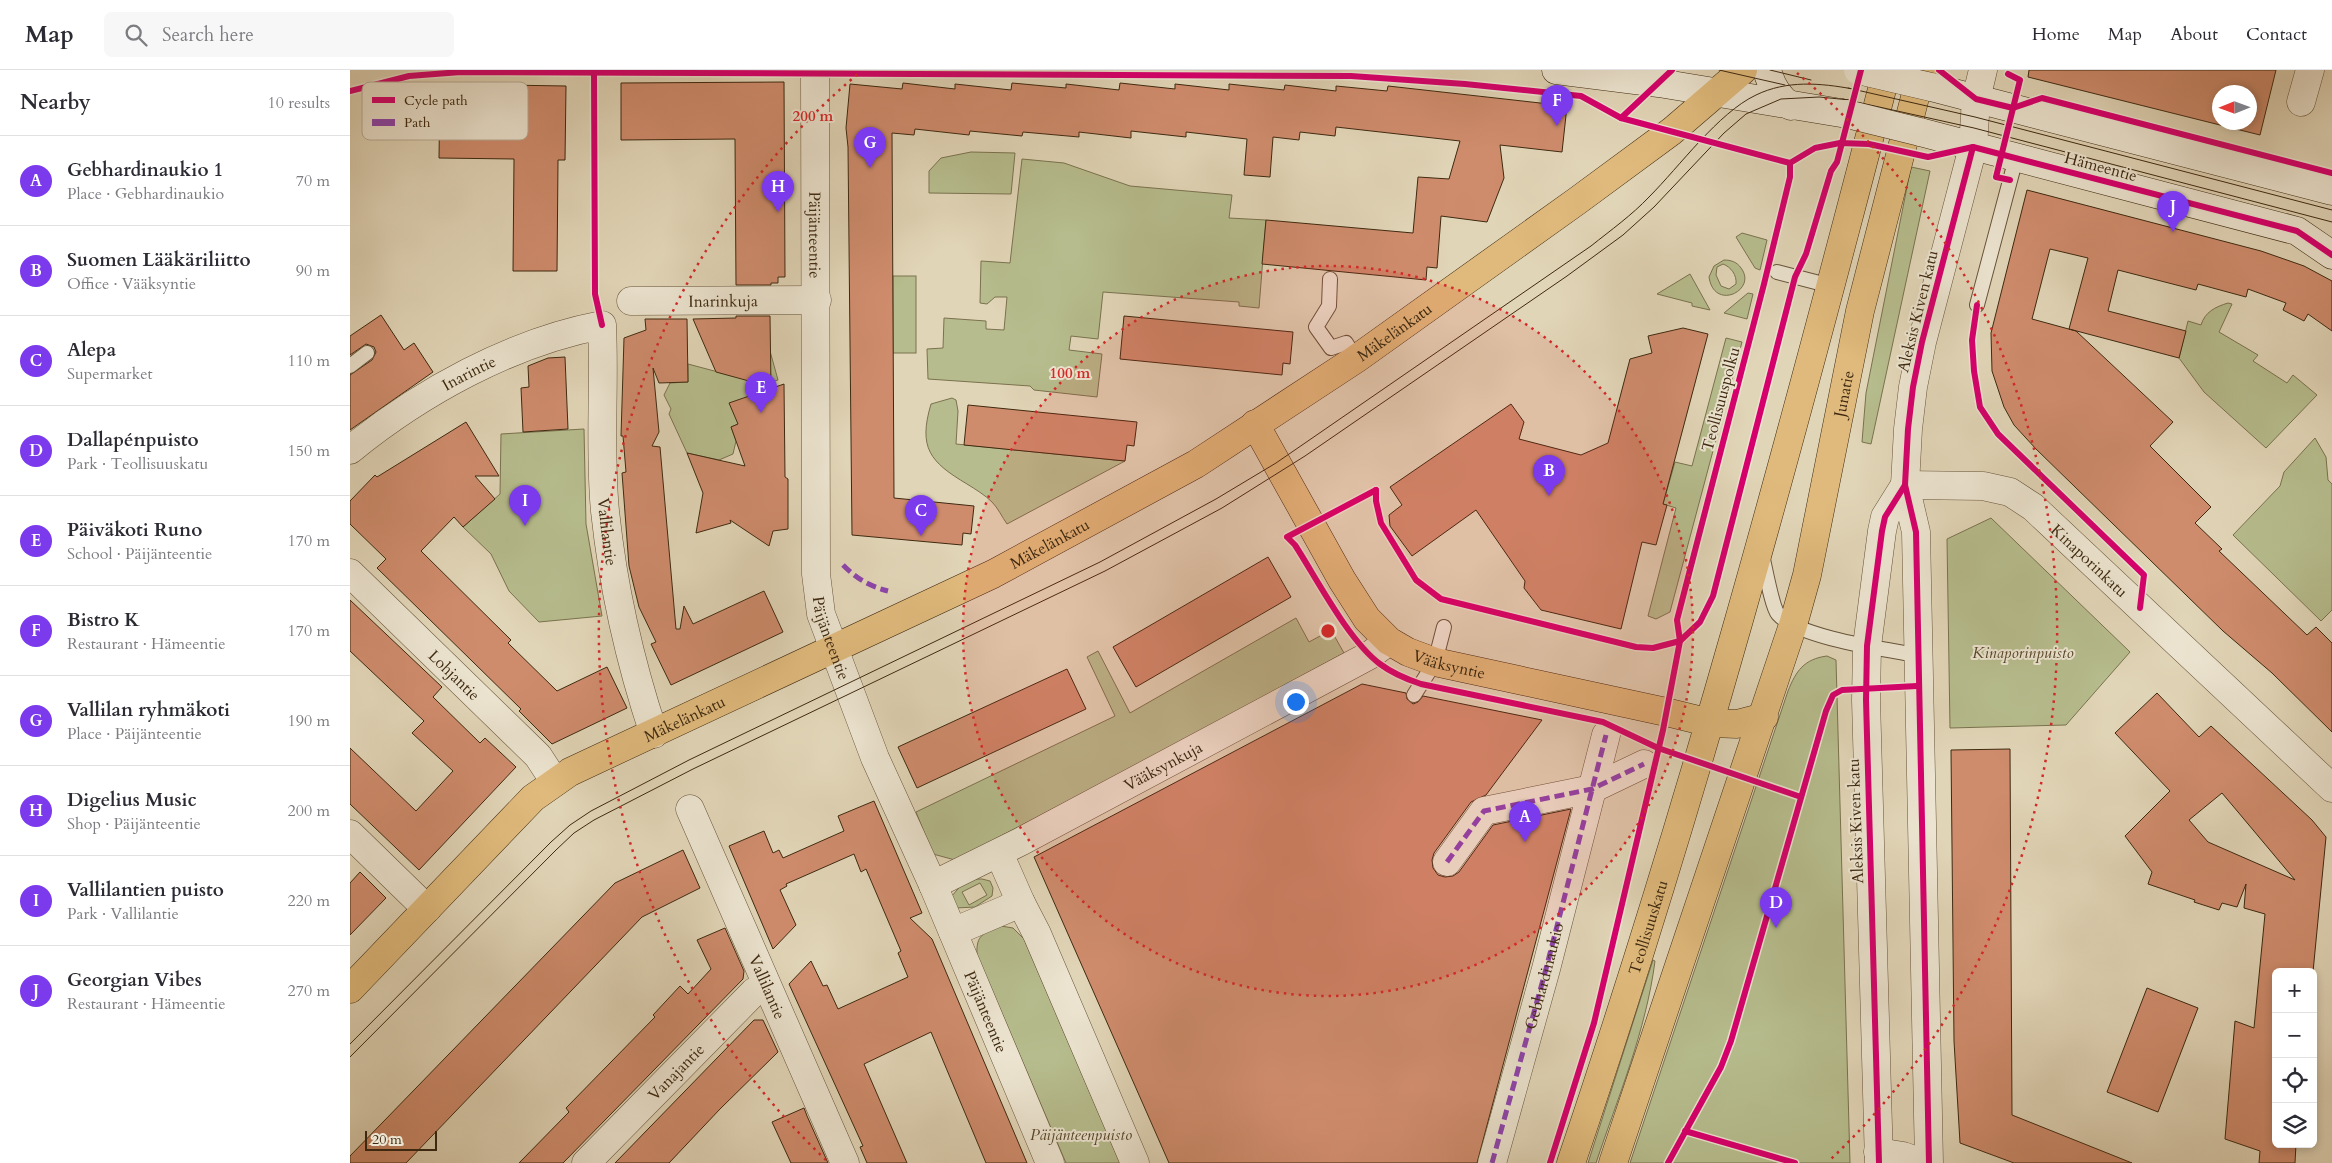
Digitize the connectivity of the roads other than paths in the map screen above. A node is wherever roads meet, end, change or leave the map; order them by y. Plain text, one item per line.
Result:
1 (815, 70) edge
2 (1556, 70) edge
3 (1743, 70) edge
4 (1767, 70) edge
5 (1858, 70) edge
6 (1887, 70) edge
7 (1983, 70) edge
8 (2310, 70) edge
9 (1927, 78) edge
10 (1717, 92) junction
11 (1976, 99) junction
12 (2302, 102) dead end
13 (1792, 106) junction
14 (1973, 147) junction
15 (2016, 158) junction
16 (2332, 191) edge
17 (2297, 231) junction
18 (2332, 238) edge
19 (2332, 255) edge
20 (1777, 272) dead end
21 (1330, 278) dead end
22 (1831, 286) junction
23 (816, 300) junction
24 (631, 301) dead end
25 (1977, 305) dead end
26 (602, 325) joint
27 (367, 353) dead end
28 (1356, 359) junction
29 (350, 366) edge
30 (1255, 424) junction
31 (350, 450) edge
32 (1905, 485) junction
33 (1759, 547) junction
34 (350, 572) edge
35 (1793, 625) junction
36 (1444, 627) dead end
37 (1389, 641) junction
38 (1867, 646) junction
39 (834, 649) junction
40 (1917, 655) junction
41 (1435, 662) junction
42 (1414, 695) dead end
43 (1764, 717) junction
44 (1711, 723) junction
45 (654, 734) junction
46 (1606, 735) dead end
47 (1644, 764) dead end
48 (555, 782) junction
49 (2332, 788) edge
50 (1592, 789) junction
51 (690, 809) dead end
52 (350, 834) edge
53 (999, 853) junction
54 (1447, 862) dead end
55 (933, 885) junction
56 (1020, 903) junction
57 (427, 909) junction
58 (953, 932) junction
59 (766, 984) junction
60 (350, 989) edge
61 (1879, 1157) edge
62 (586, 1163) edge
63 (845, 1163) edge
64 (1050, 1163) edge
65 (1135, 1163) edge
66 (1492, 1163) edge
67 (1571, 1163) edge
68 (1613, 1163) edge
69 (1922, 1163) edge
70 (1929, 1163) edge

1 - 23 street, Päijänteentie
2 - 10 street, Hämeentie
3 - 10 main road, Mäkelänkatu
4 - 13 street
5 - 9 street, Hämeentie, bridge
6 - 22 main road
7 - 11 street, Aleksis Kiven katu
8 - 12 street
9 - 11 street, Hämeentie
9 - 35 main road, Junatie
10 - 13 street, Hämeentie
10 - 28 main road, Mäkelänkatu
11 - 14 street, Aleksis Kiven katu
11 - 16 street, Hämeentie
13 - 14 street, Hämeentie, bridge
14 - 15 street, Hämeentie
14 - 32 street, Aleksis Kiven katu
15 - 17 street, Hämeentie
15 - 25 lane
17 - 18 street, Hämeentie
17 - 19 street, Hämeentie
20 - 22 lane
21 - 28 lane
22 - 33 main road
23 - 24 street, Inarinkuja
23 - 39 street, Päijänteentie
26 - 31 street, Inarintie
26 - 45 street, Vallilantie
27 - 29 lane
28 - 30 main road, Mäkelänkatu
30 - 37 main road, Vääksyntie
30 - 39 main road, Mäkelänkatu
32 - 38 street, Aleksis Kiven katu
32 - 40 street, Aleksis Kiven katu
32 - 49 street, Kinaporinkatu
33 - 35 lane
33 - 44 main road, Teollisuuskatu
34 - 48 street, Lohjantie
35 - 38 lane
35 - 43 main road, Junatie
36 - 41 lane
37 - 41 main road, Vääksyntie
37 - 53 street, Vääksynkuja
38 - 40 lane
38 - 61 street, Aleksis Kiven katu
39 - 45 main road, Mäkelänkatu
39 - 55 street, Päijänteentie
40 - 70 street, Aleksis Kiven katu
41 - 42 lane
41 - 44 main road, Vääksyntie
43 - 44 main road, Vääksyntie
43 - 68 main road
44 - 67 main road, Teollisuuskatu
45 - 48 main road, Mäkelänkatu
46 - 50 street, Gebhardinaukio
47 - 50 street
48 - 57 main road, Mäkelänkatu
50 - 54 street
50 - 66 street, Gebhardinaukio
51 - 59 street, Vallilantie
52 - 57 street
53 - 55 street, Vääksynkuja
53 - 56 street
55 - 58 street, Päijänteentie
56 - 58 street
56 - 65 street
57 - 60 main road, Mäkelänkatu
58 - 64 street, Päijänteentie
59 - 62 street, Vanajantie
59 - 63 street, Vallilantie
61 - 69 street

